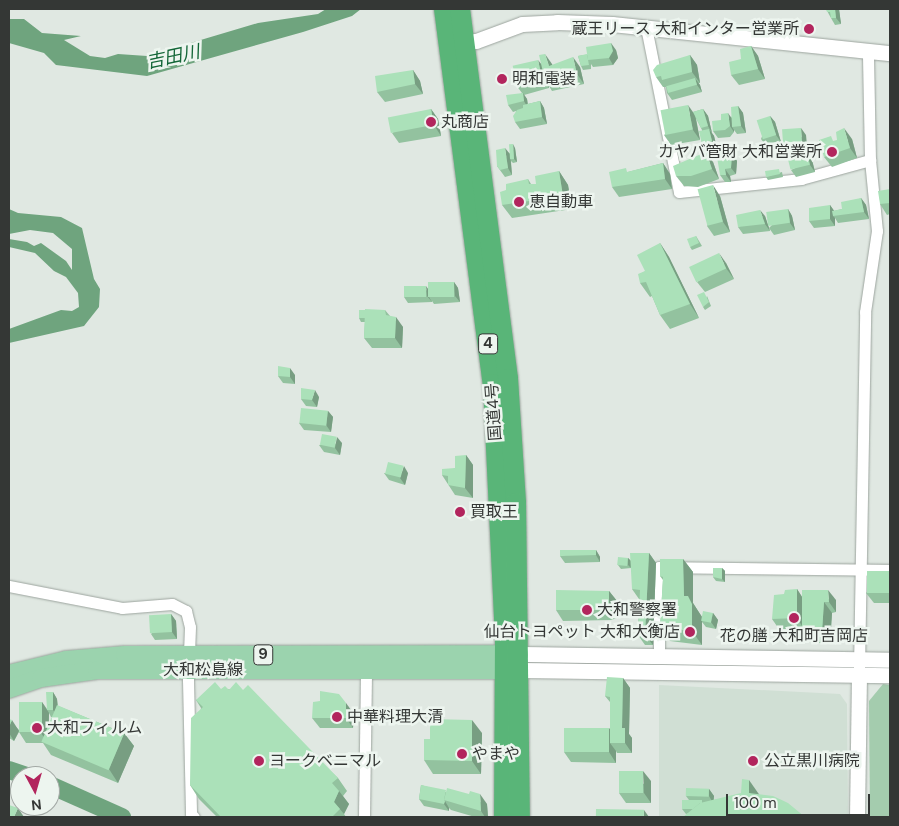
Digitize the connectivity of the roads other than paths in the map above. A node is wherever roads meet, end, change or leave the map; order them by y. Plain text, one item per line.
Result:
1 (452, 13) edge
2 (646, 27) junction
3 (457, 44) junction
4 (868, 51) junction
5 (890, 53) edge
6 (870, 160) junction
7 (860, 569) junction
8 (890, 570) edge
9 (9, 586) edge
10 (659, 657) junction
11 (890, 660) edge
12 (189, 662) junction
13 (512, 662) junction
14 (859, 667) junction
15 (366, 670) junction
16 (9, 674) edge
17 (890, 675) edge
18 (9, 689) edge
19 (194, 817) edge
20 (364, 817) edge
21 (504, 817) edge
22 (520, 817) edge
23 (857, 817) edge

1 - 3 highway, 国道4号 / 4
2 - 3 street
2 - 4 street
2 - 6 street
3 - 13 highway, 国道4号 / 4
4 - 5 street
4 - 6 street
6 - 7 street
7 - 8 street
7 - 10 street
7 - 14 street
9 - 12 street
10 - 13 street
10 - 14 street
11 - 14 street
12 - 13 main road, 大和松島線 / 9
12 - 15 main road, 大和松島線 / 9
12 - 16 main road, 大和松島線 / 9
12 - 18 main road, 大和松島線 / 9
12 - 19 street
13 - 14 street
13 - 15 main road, 大和松島線 / 9
13 - 21 highway, 国道4号 / 4
13 - 22 highway, 国道4号 / 4
14 - 17 street
14 - 23 street
15 - 20 street

